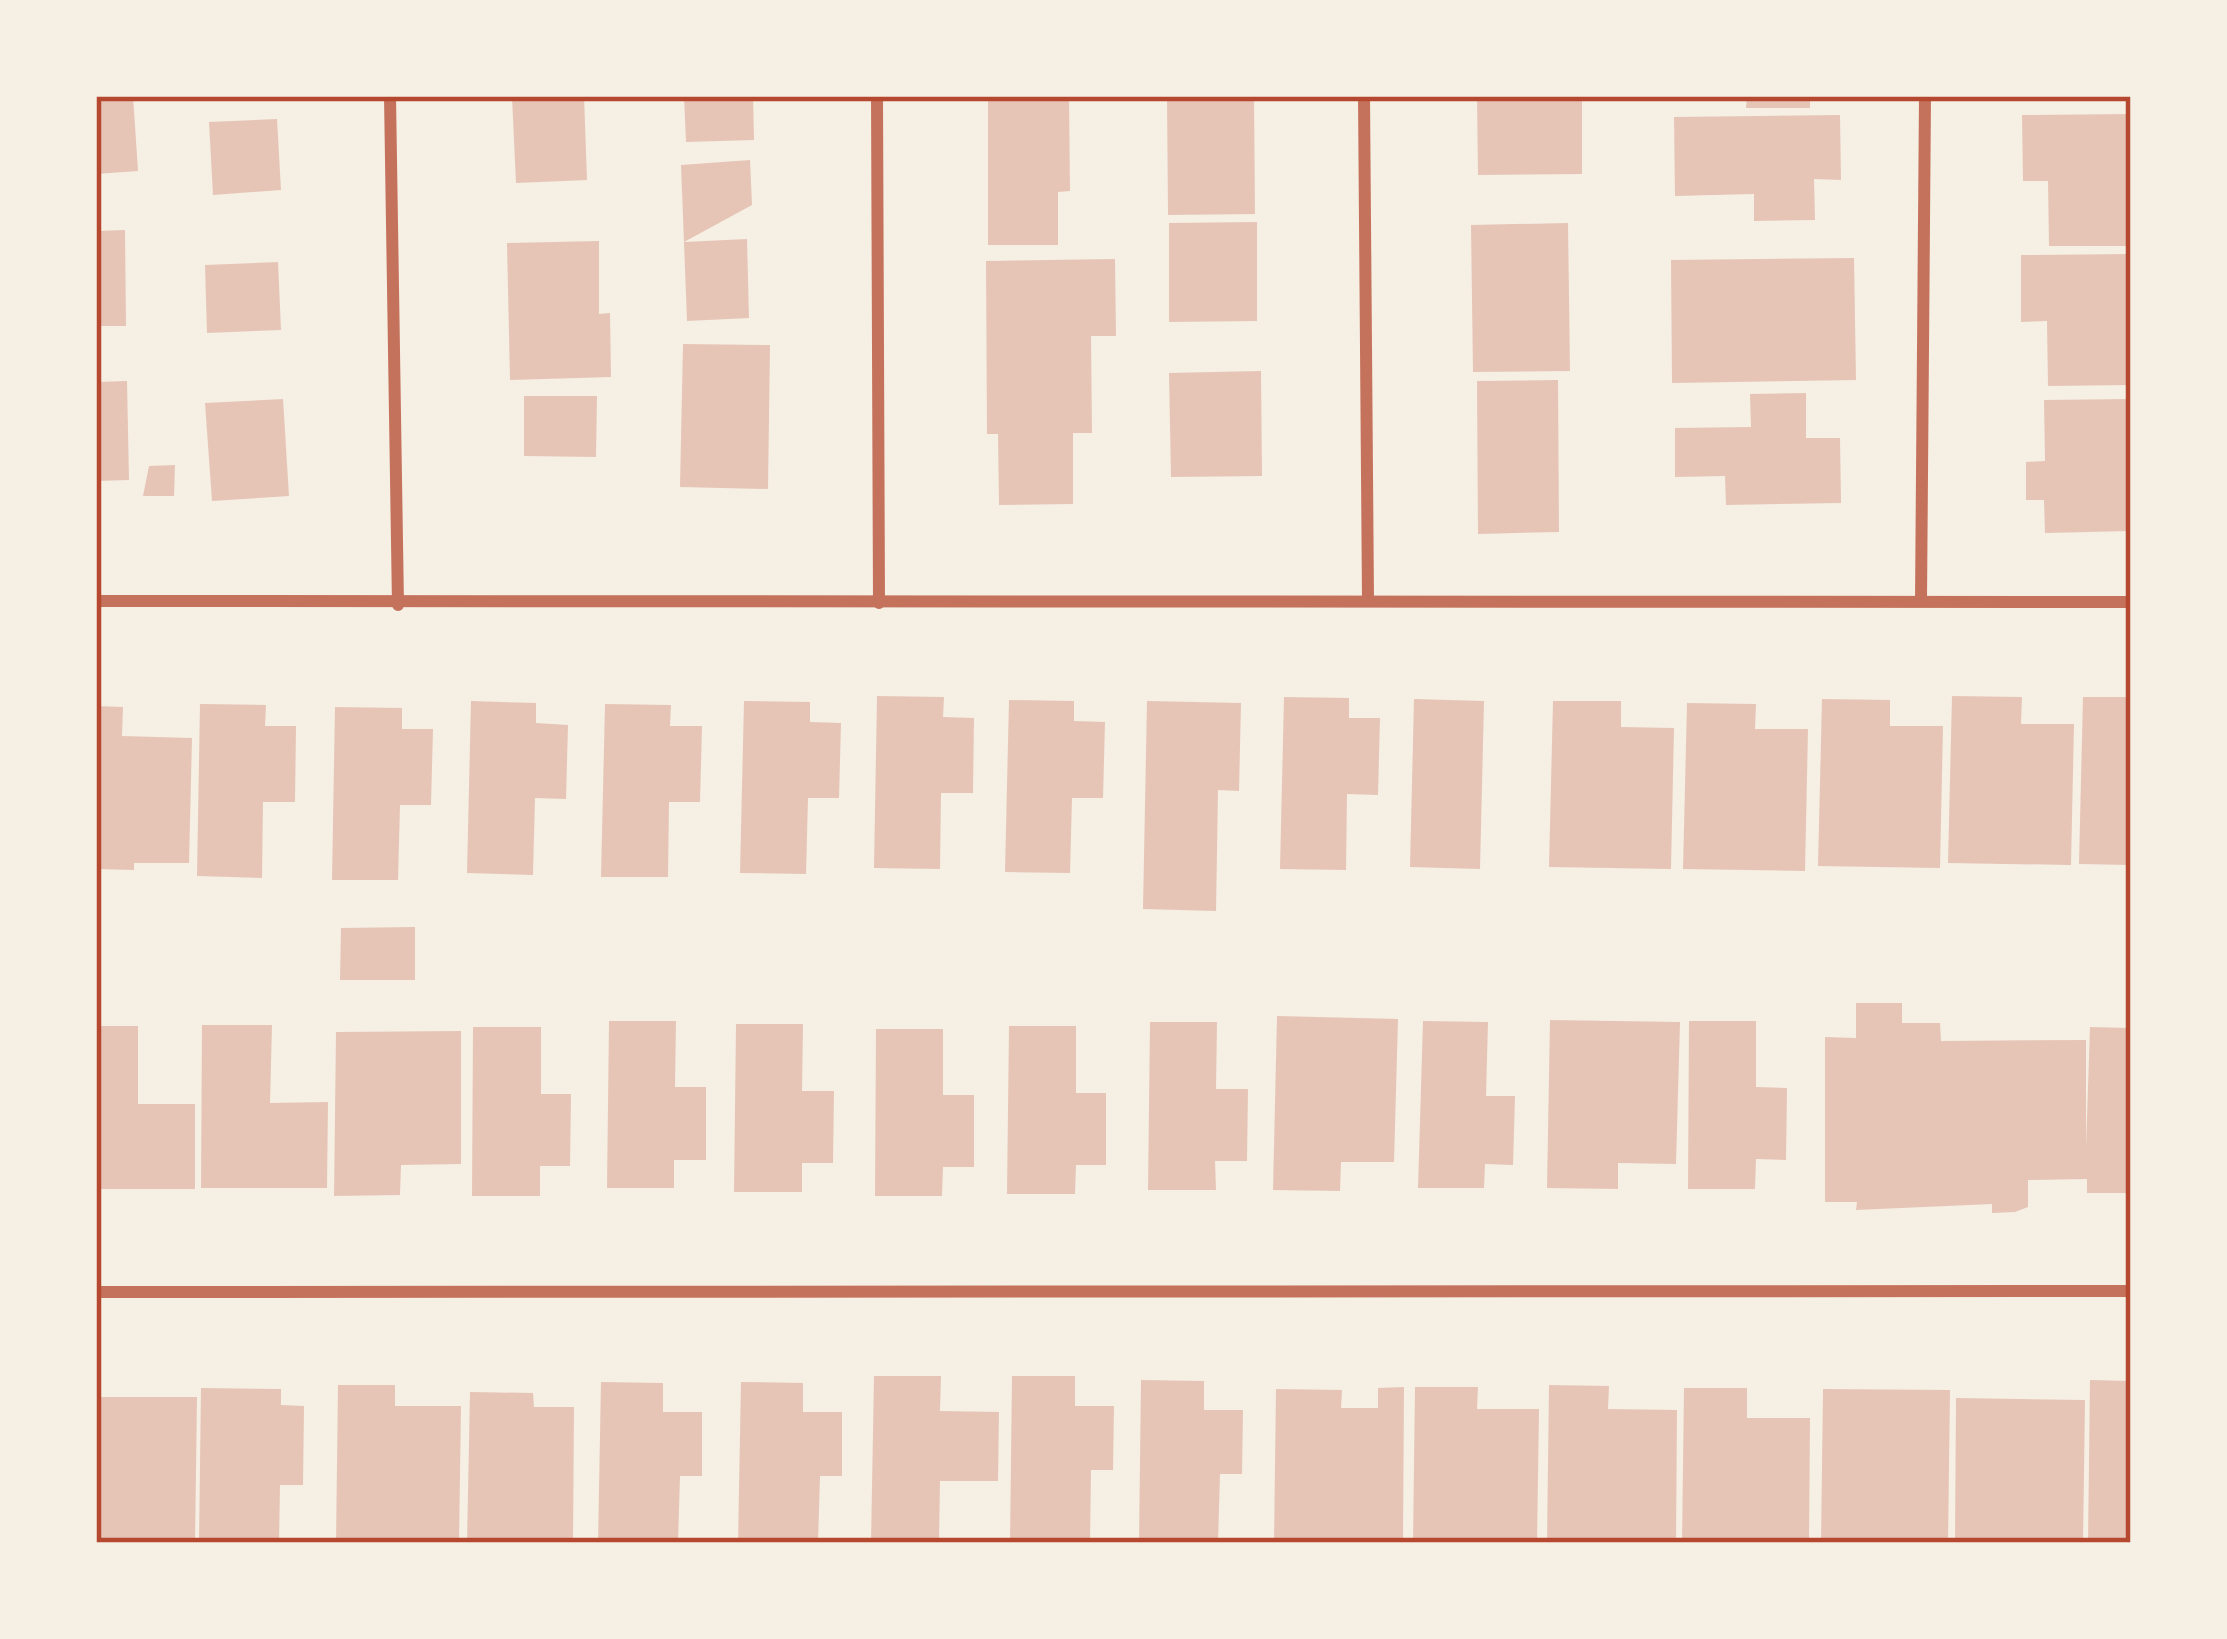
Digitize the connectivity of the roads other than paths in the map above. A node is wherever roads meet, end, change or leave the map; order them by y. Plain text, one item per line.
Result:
1 (390, 96) edge
2 (877, 96) edge
3 (1364, 96) edge
4 (1925, 96) edge
5 (1368, 600) junction
6 (96, 601) edge
7 (1922, 601) junction
8 (2131, 602) edge
9 (879, 603) junction
10 (398, 605) junction
11 (2131, 1291) edge
12 (96, 1292) edge

1 - 10 street
2 - 9 street
3 - 5 street
4 - 7 street
5 - 7 street
5 - 9 street
6 - 10 street
7 - 8 street
9 - 10 street
11 - 12 street

